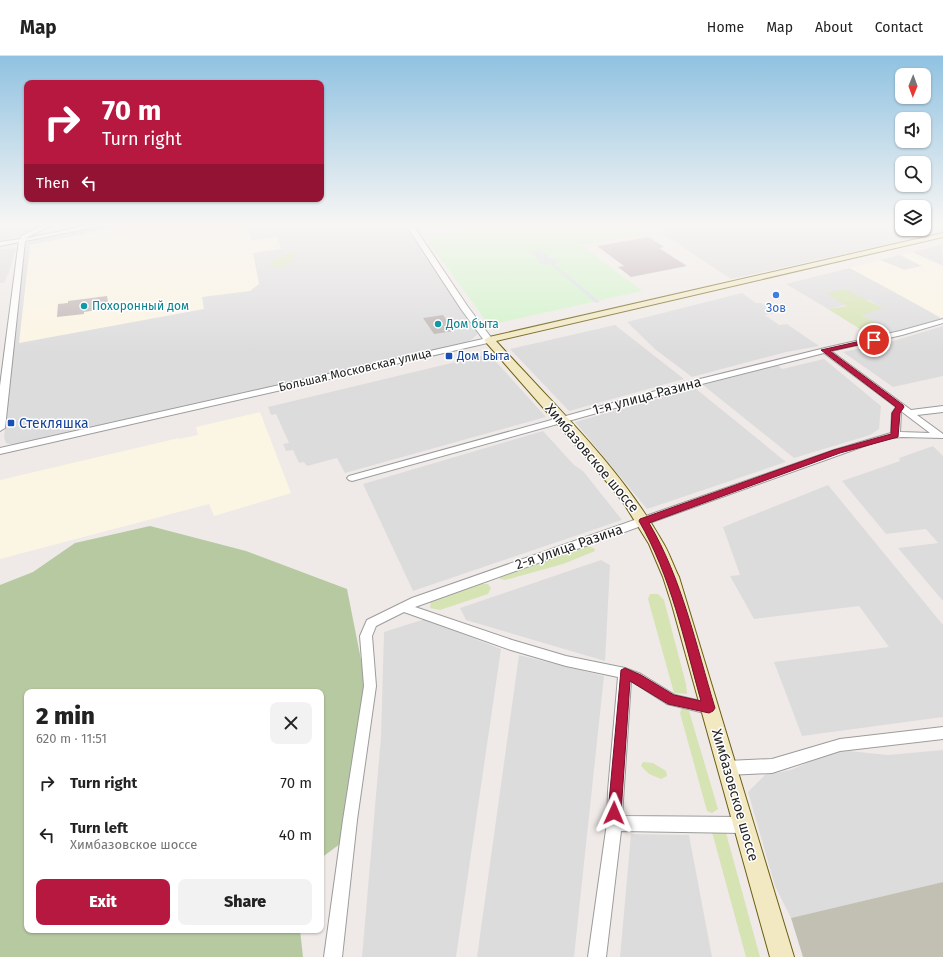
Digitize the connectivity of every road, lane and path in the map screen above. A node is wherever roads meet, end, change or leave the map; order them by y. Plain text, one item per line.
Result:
1 (19, 267) edge
2 (438, 267) edge
3 (804, 267) edge
4 (943, 321) edge
5 (489, 340) junction
6 (825, 350) junction
7 (900, 407) junction
8 (943, 410) edge
9 (909, 413) junction
10 (562, 419) junction
11 (0, 428) edge
12 (895, 435) junction
13 (941, 437) edge
14 (0, 451) edge
15 (352, 478) dead end
16 (643, 521) junction
17 (403, 607) junction
18 (625, 673) junction
19 (709, 708) junction
20 (943, 733) edge
21 (727, 768) junction
22 (614, 823) junction
23 (743, 825) junction
24 (333, 957) edge
25 (597, 957) edge
26 (782, 957) edge

1 - 11 street
2 - 5 street
3 - 5 main road, Большая Московская улица
4 - 6 street, 1-я улица Разина
5 - 10 main road, Химбазовское шоссе
5 - 14 street, Большая Московская улица
6 - 7 street
6 - 10 street, 1-я улица Разина
7 - 9 street
7 - 12 street
8 - 9 street
9 - 13 street
10 - 15 street, 1-я улица Разина
10 - 16 main road, Химбазовское шоссе
12 - 13 street, 2-я улица Разина
12 - 16 street, 2-я улица Разина
16 - 17 street, 2-я улица Разина
16 - 19 main road, Химбазовское шоссе
17 - 18 street
17 - 24 street, 2-я улица Разина
18 - 19 street
18 - 22 street
19 - 21 main road, Химбазовское шоссе
20 - 21 street
21 - 23 main road, Химбазовское шоссе
22 - 23 street
22 - 25 street
23 - 26 main road, Химбазовское шоссе

